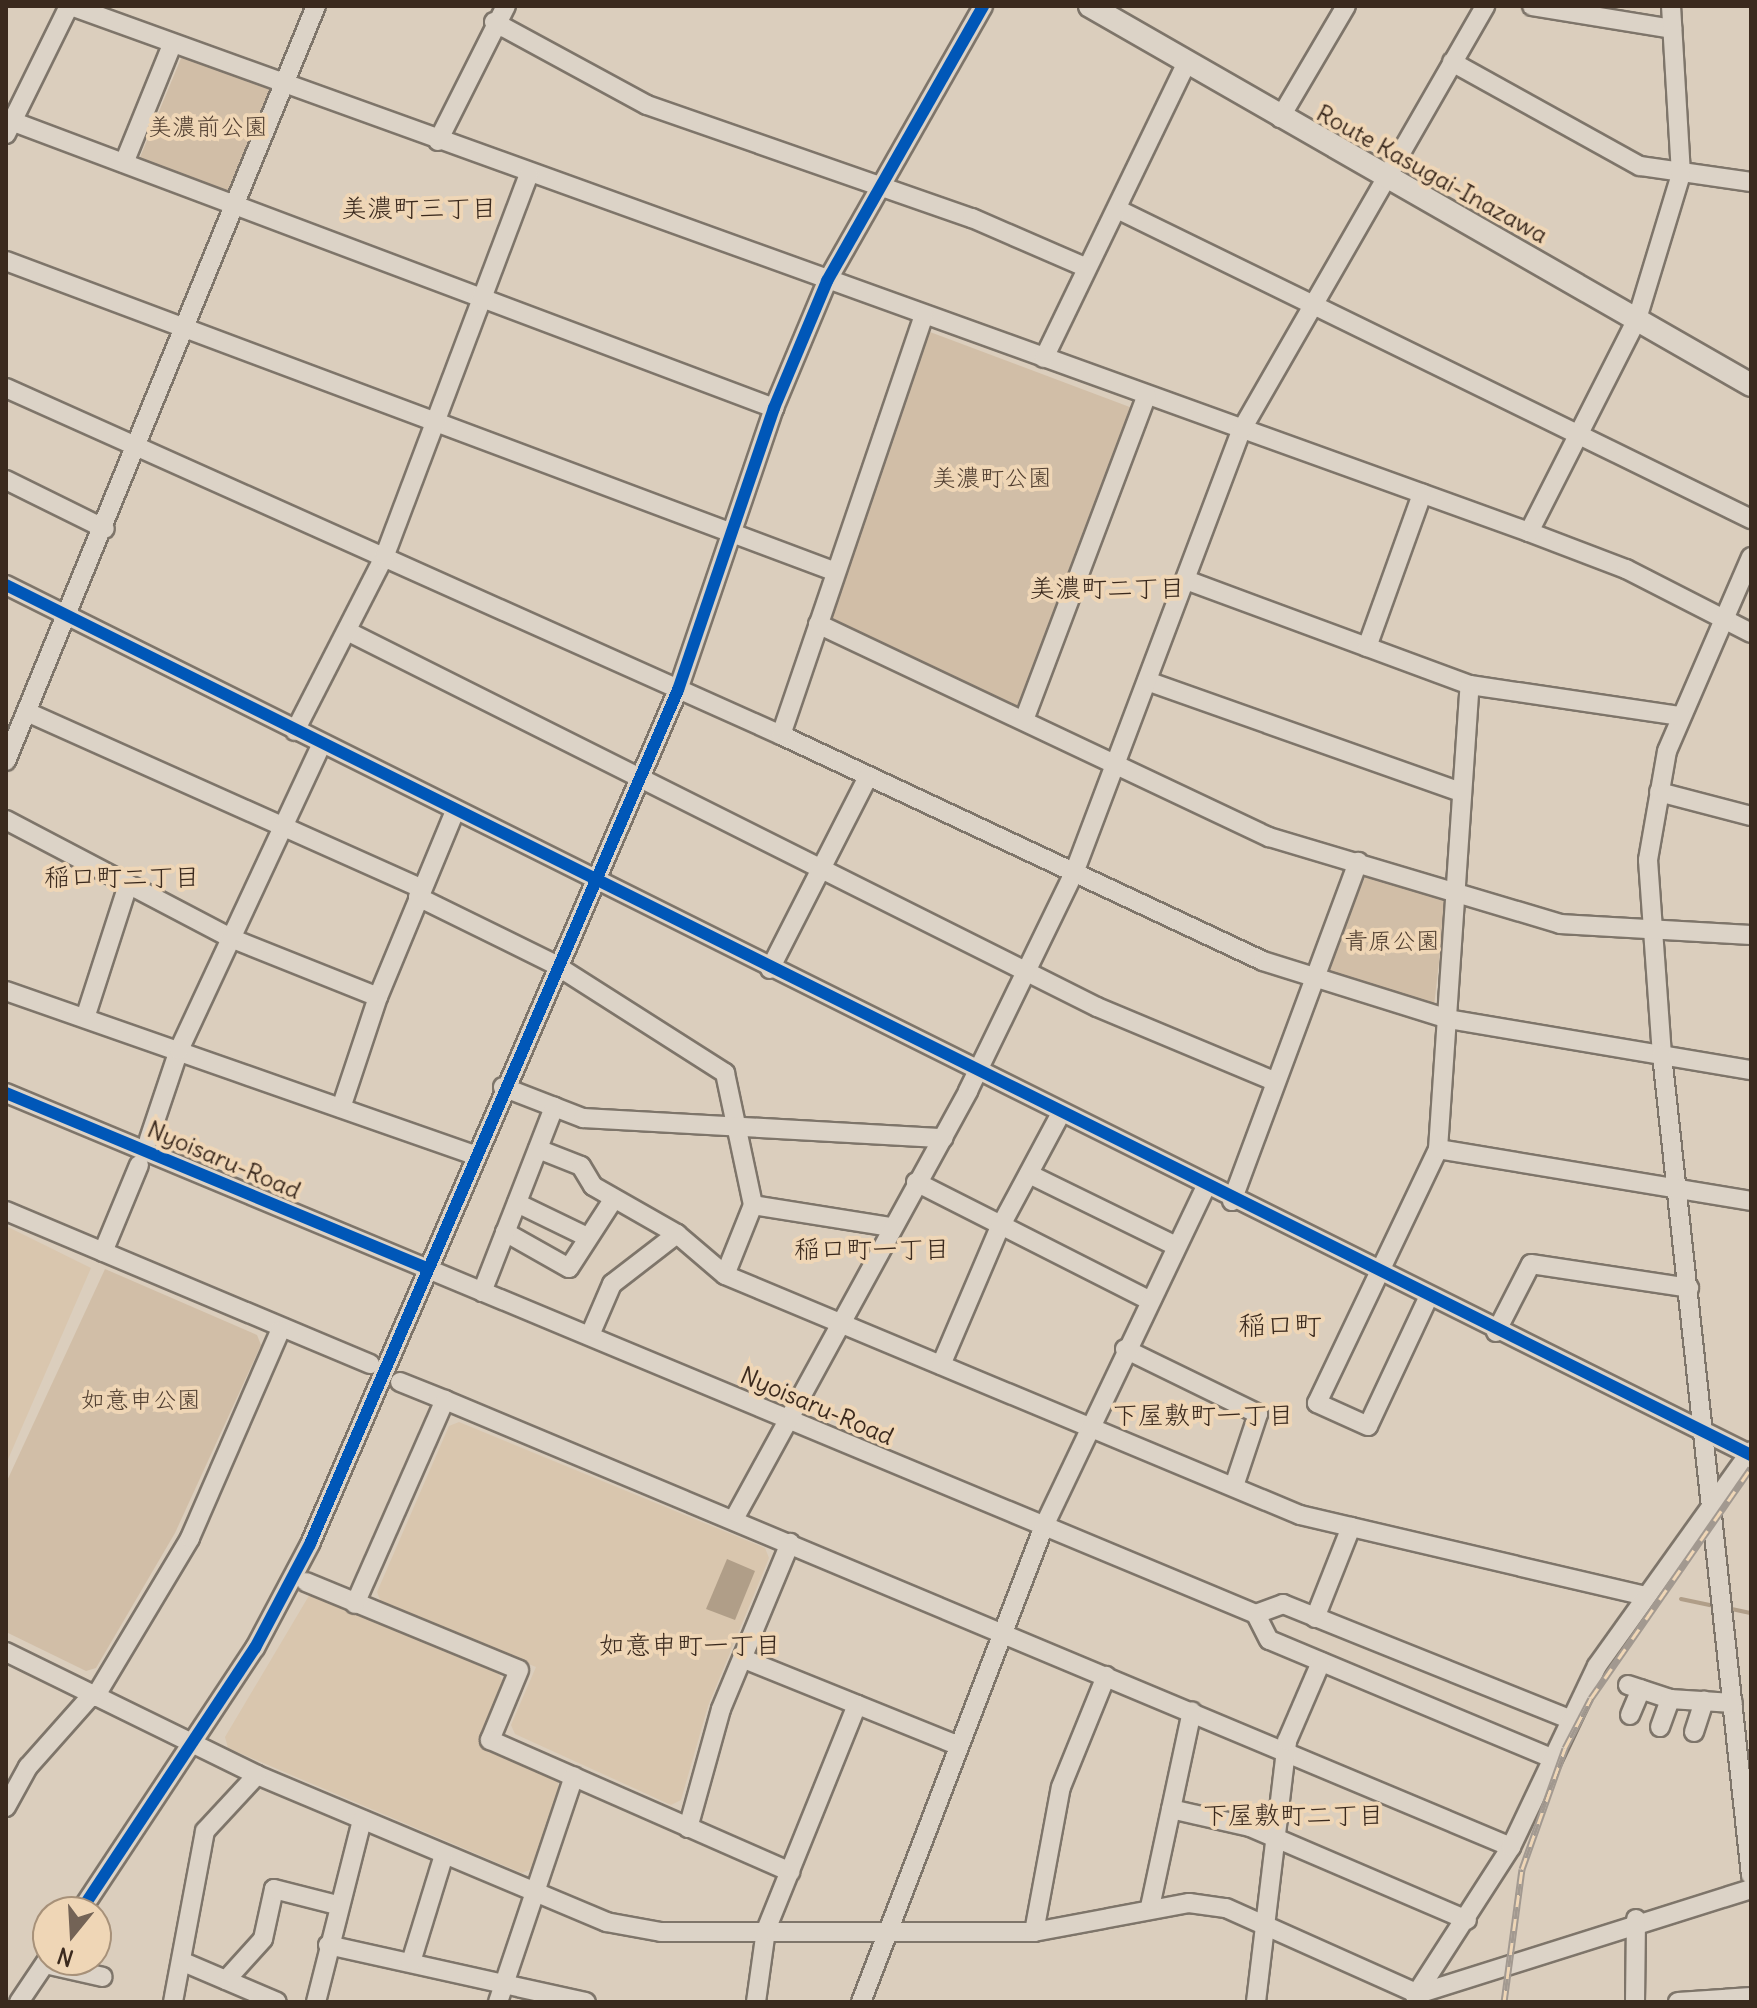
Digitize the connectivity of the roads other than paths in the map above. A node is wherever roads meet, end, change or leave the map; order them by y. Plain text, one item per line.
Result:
1 (70, 6) edge
2 (316, 6) edge
3 (506, 6) edge
4 (983, 6) edge
5 (1346, 6) edge
6 (1485, 6) edge
7 (1532, 6) edge
8 (1671, 6) edge
9 (1105, 10) edge
10 (494, 22) junction
11 (1672, 29) junction
12 (172, 45) junction
13 (1187, 62) junction
14 (1452, 62) junction
15 (285, 86) junction
16 (1280, 118) junction
17 (8, 124) edge
18 (438, 141) junction
19 (124, 163) junction
20 (529, 174) junction
21 (1681, 174) junction
22 (1383, 177) junction
23 (1751, 182) edge
24 (881, 185) junction
25 (236, 206) junction
26 (1117, 209) junction
27 (6, 261) edge
28 (1087, 268) junction
29 (827, 281) junction
30 (484, 298) junction
31 (1311, 304) junction
32 (924, 316) junction
33 (1637, 319) junction
34 (186, 330) junction
35 (1044, 358) junction
36 (1751, 385) edge
37 (6, 388) edge
38 (1147, 395) junction
39 (774, 408) junction
40 (435, 424) junction
41 (1242, 429) junction
42 (1580, 434) junction
43 (139, 446) junction
44 (6, 480) edge
45 (1422, 494) junction
46 (1751, 519) edge
47 (105, 529) junction
48 (1529, 532) junction
49 (732, 535) junction
50 (385, 555) junction
51 (1751, 557) edge
52 (836, 572) junction
53 (1186, 580) junction
54 (6, 585) edge
55 (69, 618) junction
56 (1726, 619) junction
57 (818, 624) junction
58 (347, 631) junction
59 (1751, 633) edge
60 (1367, 647) junction
61 (1147, 681) junction
62 (1470, 685) junction
63 (678, 690) junction
64 (19, 715) edge
65 (1681, 716) junction
66 (1024, 720) junction
67 (295, 731) junction
68 (781, 735) junction
69 (322, 744) junction
70 (6, 761) edge
71 (1115, 763) junction
72 (642, 777) junction
73 (868, 777) junction
74 (1460, 792) junction
75 (1659, 792) junction
76 (455, 811) junction
77 (1751, 816) edge
78 (6, 820) edge
79 (283, 829) junction
80 (1358, 862) junction
81 (821, 867) junction
82 (1074, 873) junction
83 (591, 880) junction
84 (128, 885) junction
85 (420, 892) junction
86 (1455, 892) junction
87 (1652, 928) junction
88 (1751, 935) edge
89 (233, 939) junction
90 (554, 964) junction
91 (770, 969) junction
92 (1026, 970) junction
93 (1314, 980) junction
94 (6, 991) edge
95 (378, 997) junction
96 (85, 1018) junction
97 (1448, 1019) junction
98 (179, 1050) junction
99 (1662, 1055) junction
100 (1751, 1070) edge
101 (974, 1072) junction
102 (1274, 1081) junction
103 (503, 1087) junction
104 (6, 1093) edge
105 (554, 1107) junction
106 (341, 1108) junction
107 (1060, 1115) junction
108 (736, 1126) junction
109 (943, 1138) junction
110 (149, 1139) dead end
111 (538, 1149) junction
112 (1438, 1149) junction
113 (475, 1155) junction
114 (139, 1165) dead end
115 (1029, 1174) junction
116 (916, 1182) junction
117 (1678, 1188) junction
118 (1205, 1189) junction
119 (613, 1200) junction
120 (1232, 1201) junction
121 (1751, 1201) edge
122 (517, 1203) junction
123 (753, 1205) junction
124 (6, 1211) edge
125 (891, 1227) junction
126 (1000, 1227) junction
127 (505, 1232) junction
128 (677, 1234) junction
129 (585, 1236) junction
130 (1176, 1246) junction
131 (103, 1252) junction
132 (426, 1268) junction
133 (1378, 1273) junction
134 (725, 1275) junction
135 (1689, 1288) junction
136 (482, 1292) junction
137 (1428, 1298) junction
138 (1149, 1300) junction
139 (840, 1323) junction
140 (280, 1331) junction
141 (1496, 1332) junction
142 (590, 1335) junction
143 (1125, 1349) junction
144 (370, 1364) dead end
145 (941, 1365) junction
146 (400, 1382) dead end
147 (445, 1400) junction
148 (787, 1419) junction
149 (1087, 1427) junction
150 (1705, 1431) junction
151 (1750, 1453) edge
152 (1234, 1486) junction
153 (1709, 1516) junction
154 (734, 1519) junction
155 (1044, 1526) junction
156 (1351, 1527) junction
157 (790, 1543) junction
158 (306, 1582) dead end
159 (1645, 1596) junction
160 (355, 1604) junction
161 (1256, 1614) junction
162 (1315, 1618) junction
163 (1002, 1630) junction
164 (6, 1652) edge
165 (744, 1659) junction
166 (1321, 1662) junction
167 (1106, 1676) junction
168 (1751, 1694) edge
169 (94, 1696) junction
170 (1732, 1698) junction
171 (1670, 1699) junction
172 (1704, 1701) junction
173 (857, 1705) junction
174 (1192, 1711) junction
175 (1630, 1715) dead end
176 (1567, 1718) junction
177 (1660, 1727) dead end
178 (1694, 1732) dead end
179 (957, 1745) junction
180 (193, 1747) junction
181 (1285, 1752) junction
182 (1549, 1757) junction
183 (1745, 1760) edge
184 (257, 1775) junction
185 (574, 1776) junction
186 (7, 1803) edge
187 (1171, 1809) junction
188 (362, 1820) junction
189 (688, 1828) junction
190 (1275, 1837) junction
191 (1511, 1847) junction
192 (444, 1855) junction
193 (790, 1872) junction
194 (1751, 1875) edge
195 (1751, 1889) edge
196 (535, 1893) junction
197 (91, 1896) edge
198 (337, 1905) junction
199 (1150, 1907) junction
200 (1636, 1919) junction
201 (1467, 1920) junction
202 (1265, 1925) junction
203 (766, 1930) junction
204 (882, 1931) junction
205 (1034, 1932) junction
206 (328, 1945) junction
207 (181, 1961) junction
208 (411, 1962) junction
209 (37, 1976) edge
210 (99, 1976) edge
211 (103, 1977) dead end
212 (226, 1980) junction
213 (500, 1996) edge
214 (1751, 1997) edge
215 (1412, 1998) edge
216 (19, 2002) edge
217 (173, 2002) edge
218 (277, 2002) edge
219 (316, 2002) edge
220 (586, 2002) edge
221 (756, 2002) edge
222 (861, 2002) edge
223 (1256, 2002) edge
224 (1635, 2002) edge
225 (1678, 2002) edge

1 - 12 street
1 - 17 street
2 - 15 street
3 - 10 street
4 - 24 street
5 - 16 street
6 - 14 street
7 - 11 street
8 - 11 street
9 - 13 main road, Route Kasugai-Inazawa
10 - 18 street
10 - 24 street
11 - 21 street
12 - 15 street
12 - 19 street
13 - 16 main road, Route Kasugai-Inazawa
13 - 26 street
14 - 21 street
14 - 22 street
15 - 18 street
15 - 25 street
16 - 22 main road, Route Kasugai-Inazawa
17 - 19 street
18 - 20 street
19 - 25 street
20 - 29 street
20 - 30 street
21 - 23 street
21 - 33 street
22 - 31 street
22 - 33 main road, Route Kasugai-Inazawa
24 - 28 street
24 - 29 street
25 - 30 street
25 - 34 street
26 - 28 street
26 - 31 street
27 - 34 street
28 - 35 street
29 - 32 street
29 - 39 street
30 - 39 street
30 - 40 street
31 - 41 street
31 - 42 street
32 - 35 street
32 - 52 street
33 - 36 main road, Route Kasugai-Inazawa
33 - 42 street
34 - 40 street
34 - 43 street
35 - 38 street
37 - 43 street
38 - 41 street
38 - 66 street
39 - 49 street
40 - 49 street
40 - 50 street
41 - 45 street
41 - 53 street
42 - 46 street
42 - 48 street
43 - 47 street
43 - 50 street
44 - 47 street
45 - 48 street
45 - 60 street
47 - 55 street
48 - 56 street
49 - 52 street
49 - 63 street
50 - 58 street
50 - 63 street
51 - 56 street
52 - 57 street
53 - 60 street
53 - 61 street
54 - 55 street
55 - 64 street
55 - 67 street
56 - 59 street
56 - 65 street
57 - 66 street
57 - 68 street
58 - 67 street
58 - 72 street
60 - 62 street
61 - 71 street
61 - 74 street
62 - 65 street
62 - 74 street
63 - 68 street
63 - 72 street
64 - 70 street
64 - 79 street
65 - 75 street
66 - 71 street
67 - 69 street
68 - 73 street
69 - 76 street
69 - 79 street
71 - 80 street
71 - 82 street
72 - 81 street
72 - 83 street
73 - 81 street
73 - 82 street
74 - 86 street
75 - 77 street
75 - 87 street
76 - 83 street
76 - 85 street
78 - 84 street
79 - 85 street
79 - 89 street
80 - 86 street
80 - 93 street
81 - 91 street
81 - 92 street
82 - 92 street
82 - 93 street
83 - 90 street
83 - 91 street
84 - 89 street
84 - 96 street
85 - 90 street
85 - 95 street
86 - 87 street
86 - 97 street
87 - 88 street
87 - 99 street
89 - 95 street
89 - 98 street
90 - 103 street
90 - 108 street
91 - 101 street
92 - 101 street
92 - 102 street
93 - 97 street
93 - 102 street
94 - 96 street
95 - 106 street
96 - 98 street
97 - 99 street
97 - 112 street
98 - 106 street
98 - 110 street
99 - 100 street
99 - 117 street
101 - 107 street
101 - 109 street
102 - 120 street
103 - 105 street
103 - 113 street
104 - 132 street, Nyoisaru-Road
105 - 108 street
105 - 111 street
106 - 113 street
107 - 115 street
107 - 118 street
108 - 109 street
108 - 123 street
109 - 116 street
111 - 119 street
111 - 122 street
112 - 117 street
112 - 133 street
113 - 132 street
114 - 131 street
115 - 126 street
115 - 130 street
116 - 125 street
116 - 126 street
117 - 121 street
117 - 135 street
118 - 120 street
118 - 130 street
119 - 128 street
119 - 129 street
120 - 133 street
122 - 127 street
122 - 129 street
123 - 125 street
123 - 134 street
124 - 131 street
125 - 139 street
126 - 138 street
126 - 145 street
127 - 129 street
127 - 136 street
128 - 134 street
128 - 142 street
130 - 138 street
131 - 140 street
132 - 136 street, Nyoisaru-Road
132 - 180 street
133 - 137 street
133 - 137 street
134 - 139 street
135 - 141 street
135 - 150 street
136 - 142 street, Nyoisaru-Road
137 - 141 street
138 - 143 street
139 - 145 street
139 - 148 street
140 - 144 street
140 - 169 street
141 - 150 street
142 - 148 street, Nyoisaru-Road
143 - 149 street
143 - 152 street
145 - 149 street
146 - 147 street
147 - 154 street
147 - 160 street
148 - 154 street
148 - 155 street, Nyoisaru-Road
149 - 152 street
149 - 155 street
150 - 151 street
150 - 153 street
151 - 153 street
152 - 156 street
153 - 159 street
153 - 170 street
154 - 157 street
155 - 161 street, Nyoisaru-Road
155 - 163 street
156 - 159 street
156 - 162 street
157 - 163 street
157 - 165 street
158 - 160 street
159 - 176 street
160 - 185 street
161 - 162 street
161 - 166 street
162 - 176 street
163 - 167 street
163 - 179 street
164 - 169 street
165 - 173 street
165 - 189 street
166 - 181 street
166 - 182 street
167 - 174 street
167 - 205 street
168 - 170 street
169 - 180 street
169 - 186 street
170 - 172 street
170 - 183 street
171 - 172 street
171 - 175 street
171 - 177 street
172 - 178 street
173 - 179 street
173 - 193 street
174 - 181 street
174 - 187 street
176 - 182 street
179 - 204 street
180 - 184 street
180 - 197 street
181 - 190 street
181 - 191 street
182 - 191 street
183 - 194 street
184 - 188 street
184 - 207 street
185 - 189 street
185 - 196 street
187 - 190 street
187 - 199 street
188 - 192 street
188 - 198 street
189 - 193 street
190 - 201 street
190 - 202 street
191 - 201 street
192 - 196 street
192 - 208 street
193 - 203 street
195 - 200 street
196 - 203 street
196 - 213 street
198 - 206 street
198 - 212 street
199 - 202 street
199 - 205 street
200 - 215 street
200 - 224 street
201 - 215 street
202 - 215 street
202 - 223 street
203 - 204 street
203 - 221 street
204 - 205 street
204 - 222 street
206 - 208 street
206 - 219 street
207 - 212 street
207 - 217 street
208 - 213 street
209 - 216 street
210 - 211 street
212 - 218 street
213 - 220 street
214 - 225 street

